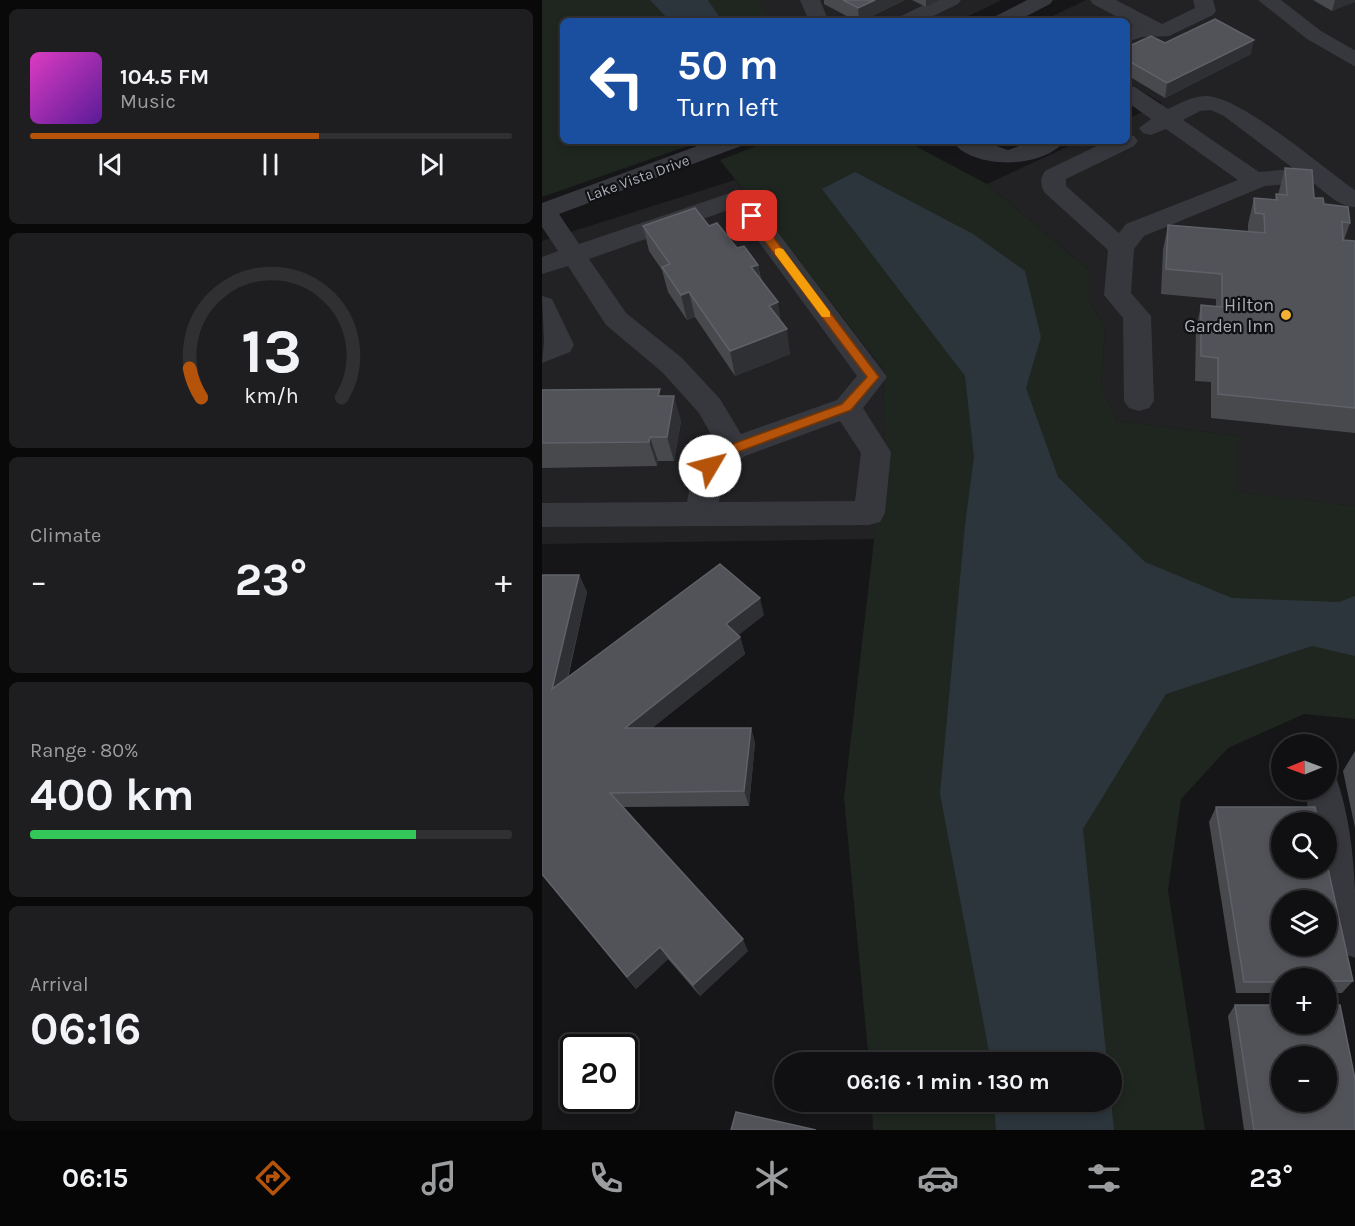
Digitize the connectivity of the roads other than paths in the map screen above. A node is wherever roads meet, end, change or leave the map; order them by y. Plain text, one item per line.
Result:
1 (810, 0) edge
2 (951, 0) edge
3 (1043, 0) edge
4 (1100, 0) edge
5 (1203, 0) edge
6 (1268, 0) edge
7 (1143, 4) dead end
8 (1114, 17) edge
9 (817, 18) edge
10 (912, 18) edge
11 (1009, 18) edge
12 (1130, 22) edge
13 (1162, 32) junction
14 (1130, 35) edge
15 (1355, 61) edge
16 (1132, 100) edge
17 (1168, 119) junction
18 (1130, 139) edge
19 (725, 144) edge
20 (970, 144) edge
21 (1045, 144) edge
22 (1121, 144) edge
23 (1318, 174) junction
24 (1256, 181) junction
25 (1354, 200) edge
26 (543, 212) edge
27 (1121, 248) junction
28 (575, 254) junction
29 (542, 266) edge
30 (542, 305) edge
31 (542, 353) edge
32 (1139, 401) dead end
33 (847, 407) junction
34 (734, 448) junction
35 (701, 514) junction
36 (542, 515) edge
37 (1325, 800) edge
38 (1355, 938) edge

1 - 9 street
2 - 10 street
3 - 11 street
4 - 8 street
5 - 13 street
6 - 15 street
7 - 8 street
12 - 13 street
13 - 14 street
16 - 17 street
17 - 18 street
17 - 23 street
17 - 24 street
19 - 26 street, Lake Vista Drive
20 - 21 street
22 - 27 street
23 - 24 street
23 - 25 street
24 - 27 street
26 - 28 street
27 - 32 street
28 - 29 street
28 - 33 street
28 - 34 street
30 - 31 street
33 - 34 street
33 - 35 street
34 - 35 street
35 - 36 street
37 - 38 street

